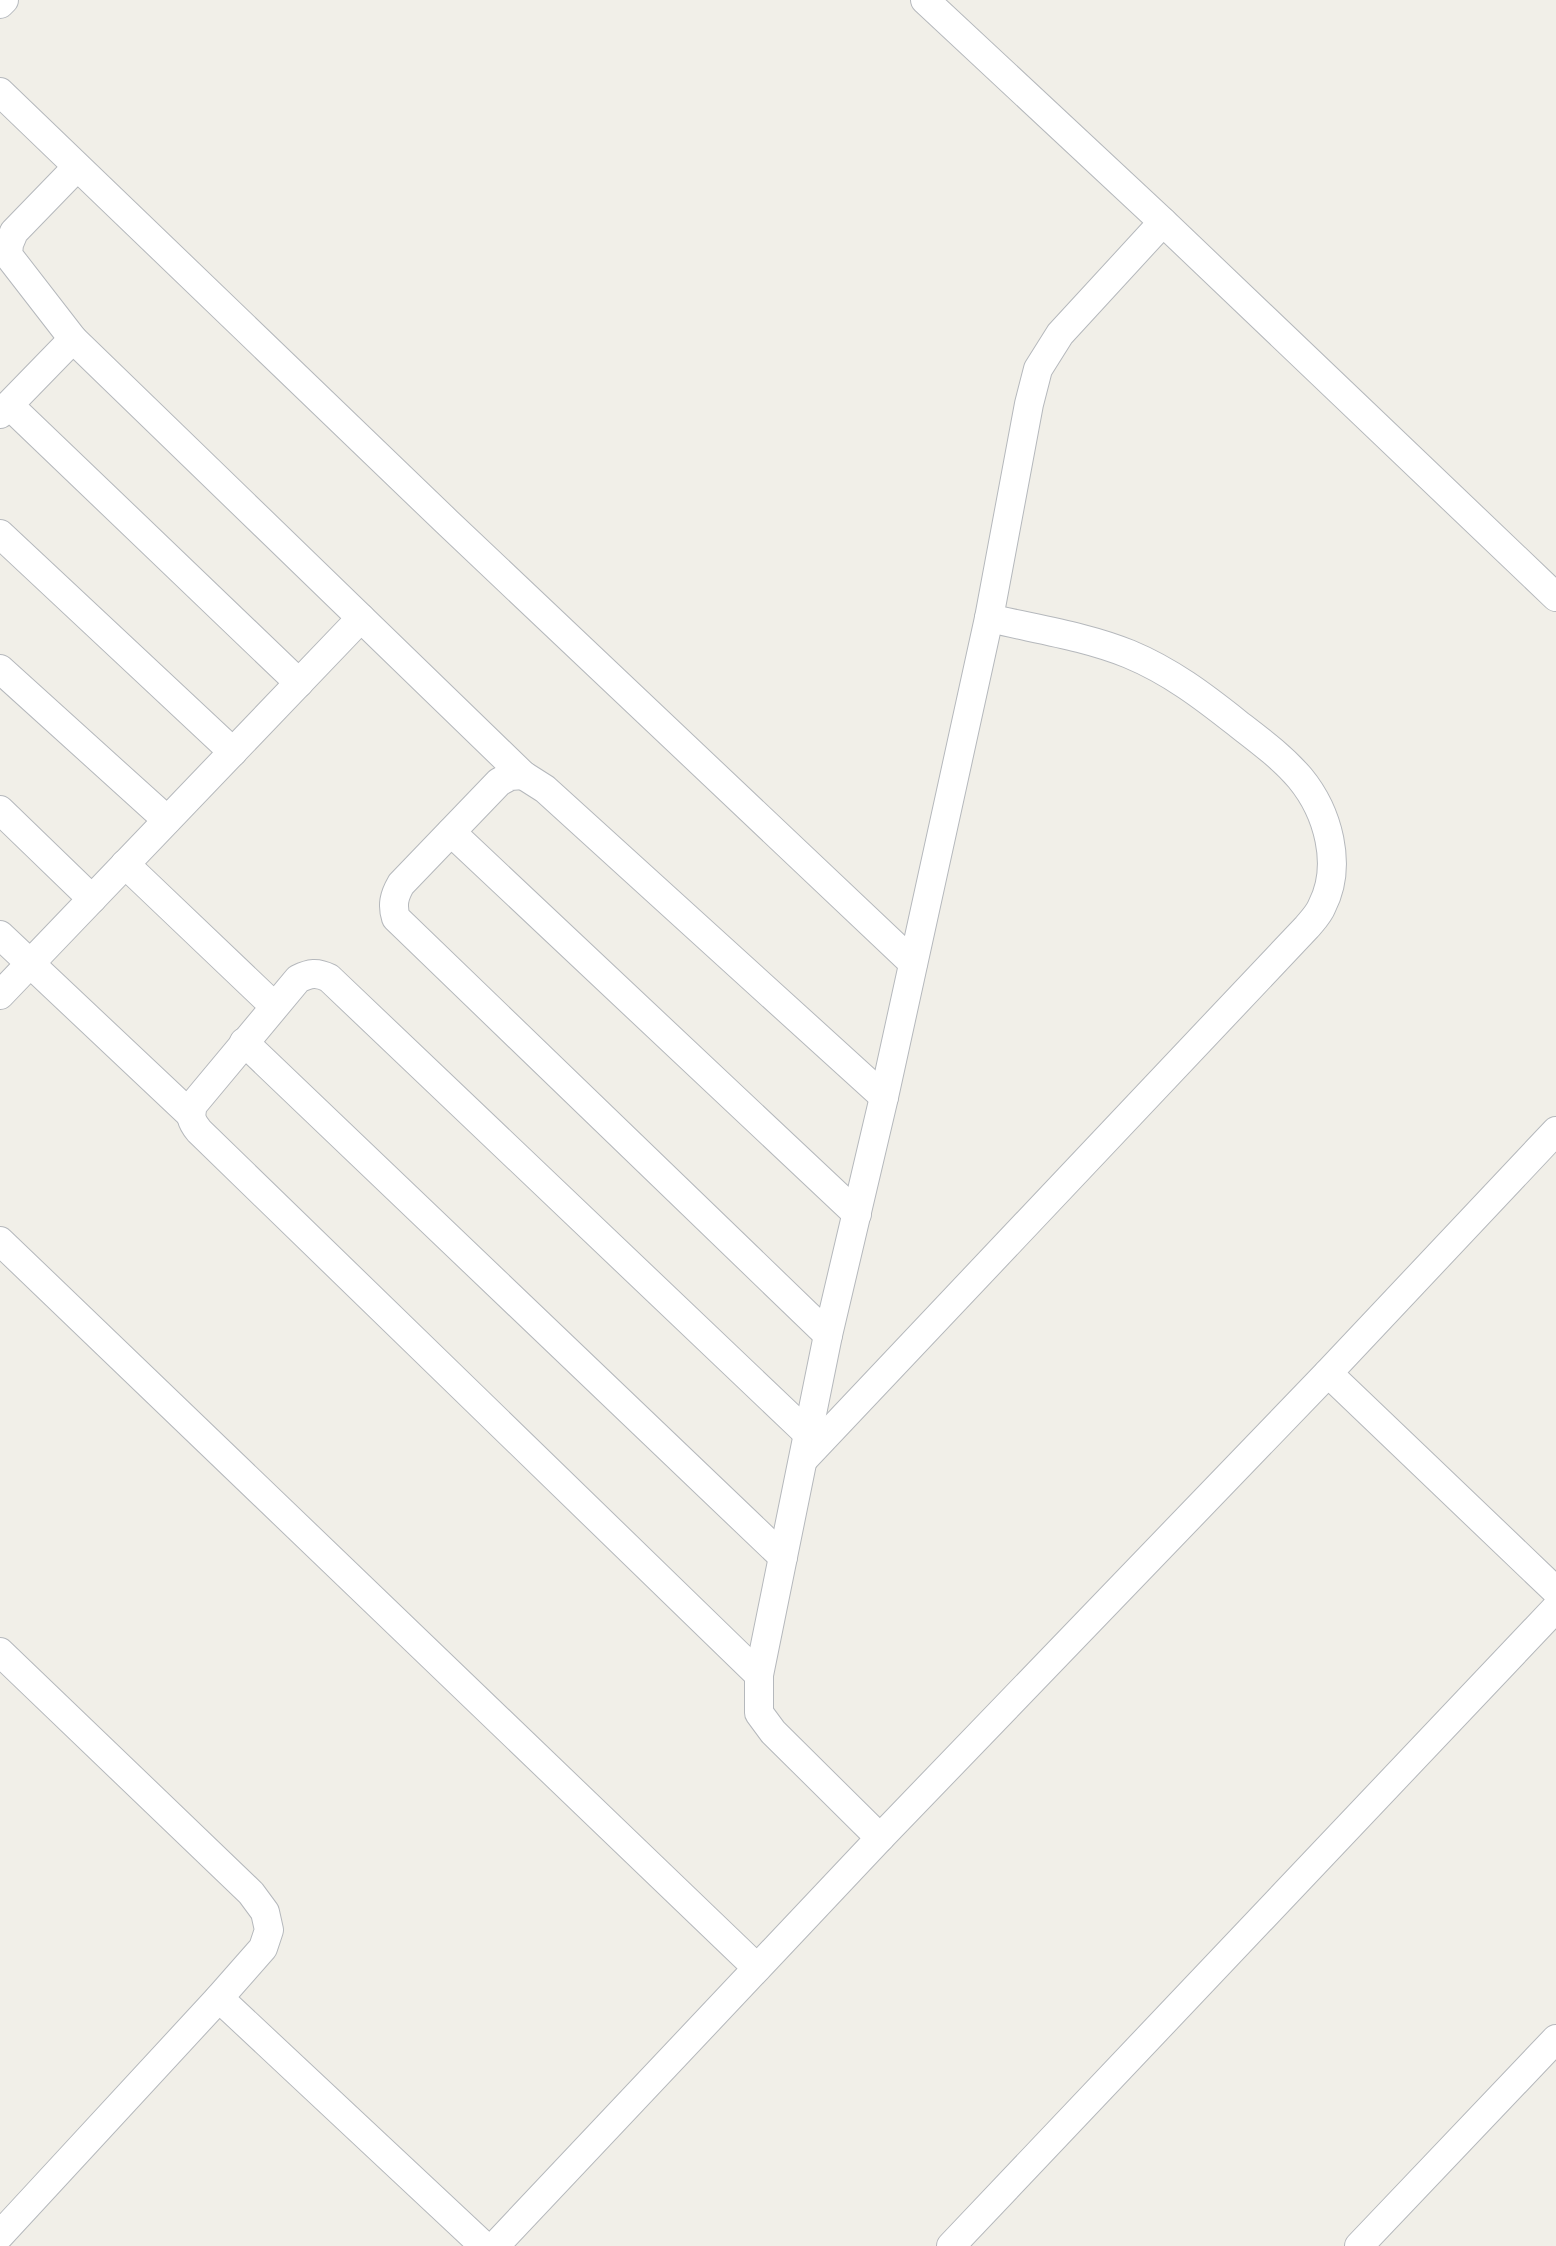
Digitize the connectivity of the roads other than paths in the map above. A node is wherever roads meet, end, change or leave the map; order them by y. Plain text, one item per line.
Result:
1 (4, 0) edge
2 (925, 0) edge
3 (0, 4) edge
4 (0, 92) edge
5 (77, 167) junction
6 (1163, 222) junction
7 (73, 339) junction
8 (4, 410) edge
9 (0, 534) edge
10 (1556, 597) edge
11 (361, 618) junction
12 (989, 618) junction
13 (0, 669) edge
14 (299, 682) junction
15 (233, 752) junction
16 (523, 775) junction
17 (0, 810) edge
18 (168, 820) junction
19 (451, 832) junction
20 (125, 864) junction
21 (92, 899) junction
22 (0, 935) edge
23 (30, 963) junction
24 (913, 963) junction
25 (0, 995) edge
26 (274, 1006) junction
27 (244, 1042) junction
28 (884, 1097) junction
29 (191, 1115) junction
30 (1556, 1131) edge
31 (857, 1214) junction
32 (0, 1242) edge
33 (828, 1334) junction
34 (1328, 1373) junction
35 (806, 1446) junction
36 (784, 1557) junction
37 (1556, 1591) edge
38 (1556, 1608) edge
39 (0, 1652) edge
40 (759, 1674) junction
41 (880, 1838) junction
42 (757, 1968) junction
43 (219, 1998) junction
44 (1556, 2039) edge
45 (0, 2235) edge
46 (509, 2241) edge
47 (484, 2246) edge
48 (951, 2246) edge
49 (1359, 2246) edge

1 - 3 street
2 - 6 street
4 - 5 street
5 - 7 street
5 - 24 street
6 - 10 street
6 - 12 street
7 - 8 street
7 - 11 street
8 - 14 street
9 - 15 street
11 - 14 street
11 - 16 street
12 - 24 street
12 - 35 street
13 - 18 street
14 - 15 street
15 - 18 street
16 - 19 street
16 - 28 street
17 - 21 street
18 - 20 street
19 - 31 street
19 - 33 street
20 - 21 street
20 - 26 street
21 - 23 street
22 - 23 street
23 - 25 street
23 - 29 street
24 - 28 street
26 - 27 street
26 - 35 street
27 - 29 street
27 - 36 street
28 - 31 street
29 - 40 street
30 - 34 street
31 - 33 street
32 - 42 street
33 - 35 street
34 - 37 street
34 - 41 street
35 - 36 street
36 - 40 street
38 - 48 street
39 - 43 street
40 - 41 street
41 - 42 street
42 - 46 street
43 - 45 street
43 - 47 street
44 - 49 street

